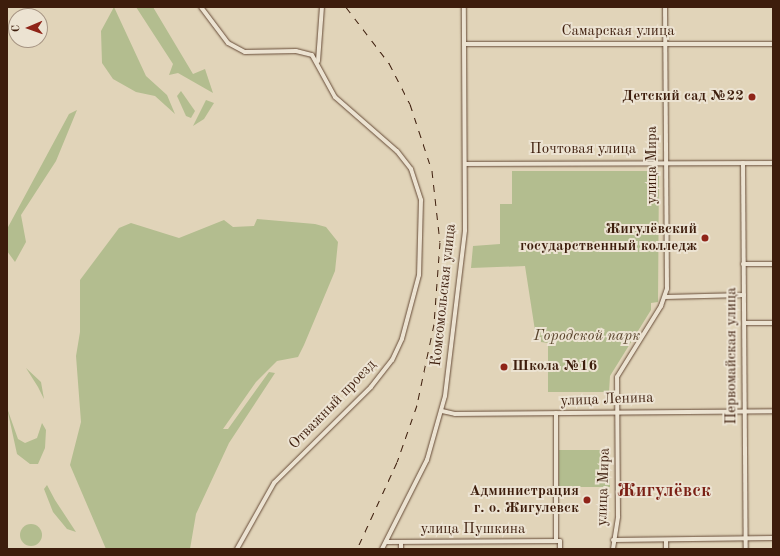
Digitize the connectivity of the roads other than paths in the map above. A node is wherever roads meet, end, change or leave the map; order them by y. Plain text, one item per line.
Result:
1 (201, 7) edge
2 (322, 7) edge
3 (464, 7) edge
4 (665, 7) edge
5 (464, 44) junction
6 (665, 44) junction
7 (773, 44) edge
8 (318, 61) junction
9 (665, 162) junction
10 (743, 163) junction
11 (773, 163) edge
12 (465, 164) junction
13 (743, 264) junction
14 (773, 264) edge
15 (744, 295) junction
16 (666, 297) junction
17 (745, 323) junction
18 (773, 323) edge
19 (745, 410) junction
20 (773, 410) edge
21 (442, 411) junction
22 (617, 411) junction
23 (556, 413) junction
24 (746, 538) junction
25 (773, 538) edge
26 (613, 540) junction
27 (666, 540) junction
28 (558, 541) junction
29 (386, 542) junction
30 (401, 542) junction
31 (237, 549) edge
32 (382, 549) edge
33 (401, 549) edge
34 (560, 549) edge
35 (613, 549) edge
36 (666, 549) edge
37 (746, 549) edge

1 - 8 street
2 - 8 street
3 - 5 street, Комсомольская улица
4 - 6 street, улица Мира
5 - 6 street, Самарская улица
5 - 12 street, Комсомольская улица
6 - 7 street, Самарская улица
6 - 9 street, улица Мира
8 - 31 street, Отважный проезд
9 - 10 street, Почтовая улица
9 - 12 street, Почтовая улица
9 - 16 street, улица Мира
10 - 11 street, Почтовая улица
10 - 13 street, Первомайская улица
12 - 21 street, Комсомольская улица
13 - 14 street
13 - 15 street, Первомайская улица
15 - 16 street
15 - 17 street, Первомайская улица
16 - 22 street, улица Мира
17 - 18 street
17 - 19 street, Первомайская улица
19 - 20 street, улица Ленина
19 - 22 street, улица Ленина
19 - 24 street, Первомайская улица
21 - 23 street, улица Ленина
21 - 29 street, Комсомольская улица
22 - 23 street, улица Ленина
22 - 26 street, улица Мира
23 - 28 street
24 - 25 street
24 - 27 street
24 - 37 street, Первомайская улица
26 - 27 street
26 - 35 street, улица Мира
27 - 36 street
28 - 30 street, улица Пушкина
28 - 34 street
29 - 30 street, улица Пушкина
29 - 32 street, Комсомольская улица
30 - 33 street

